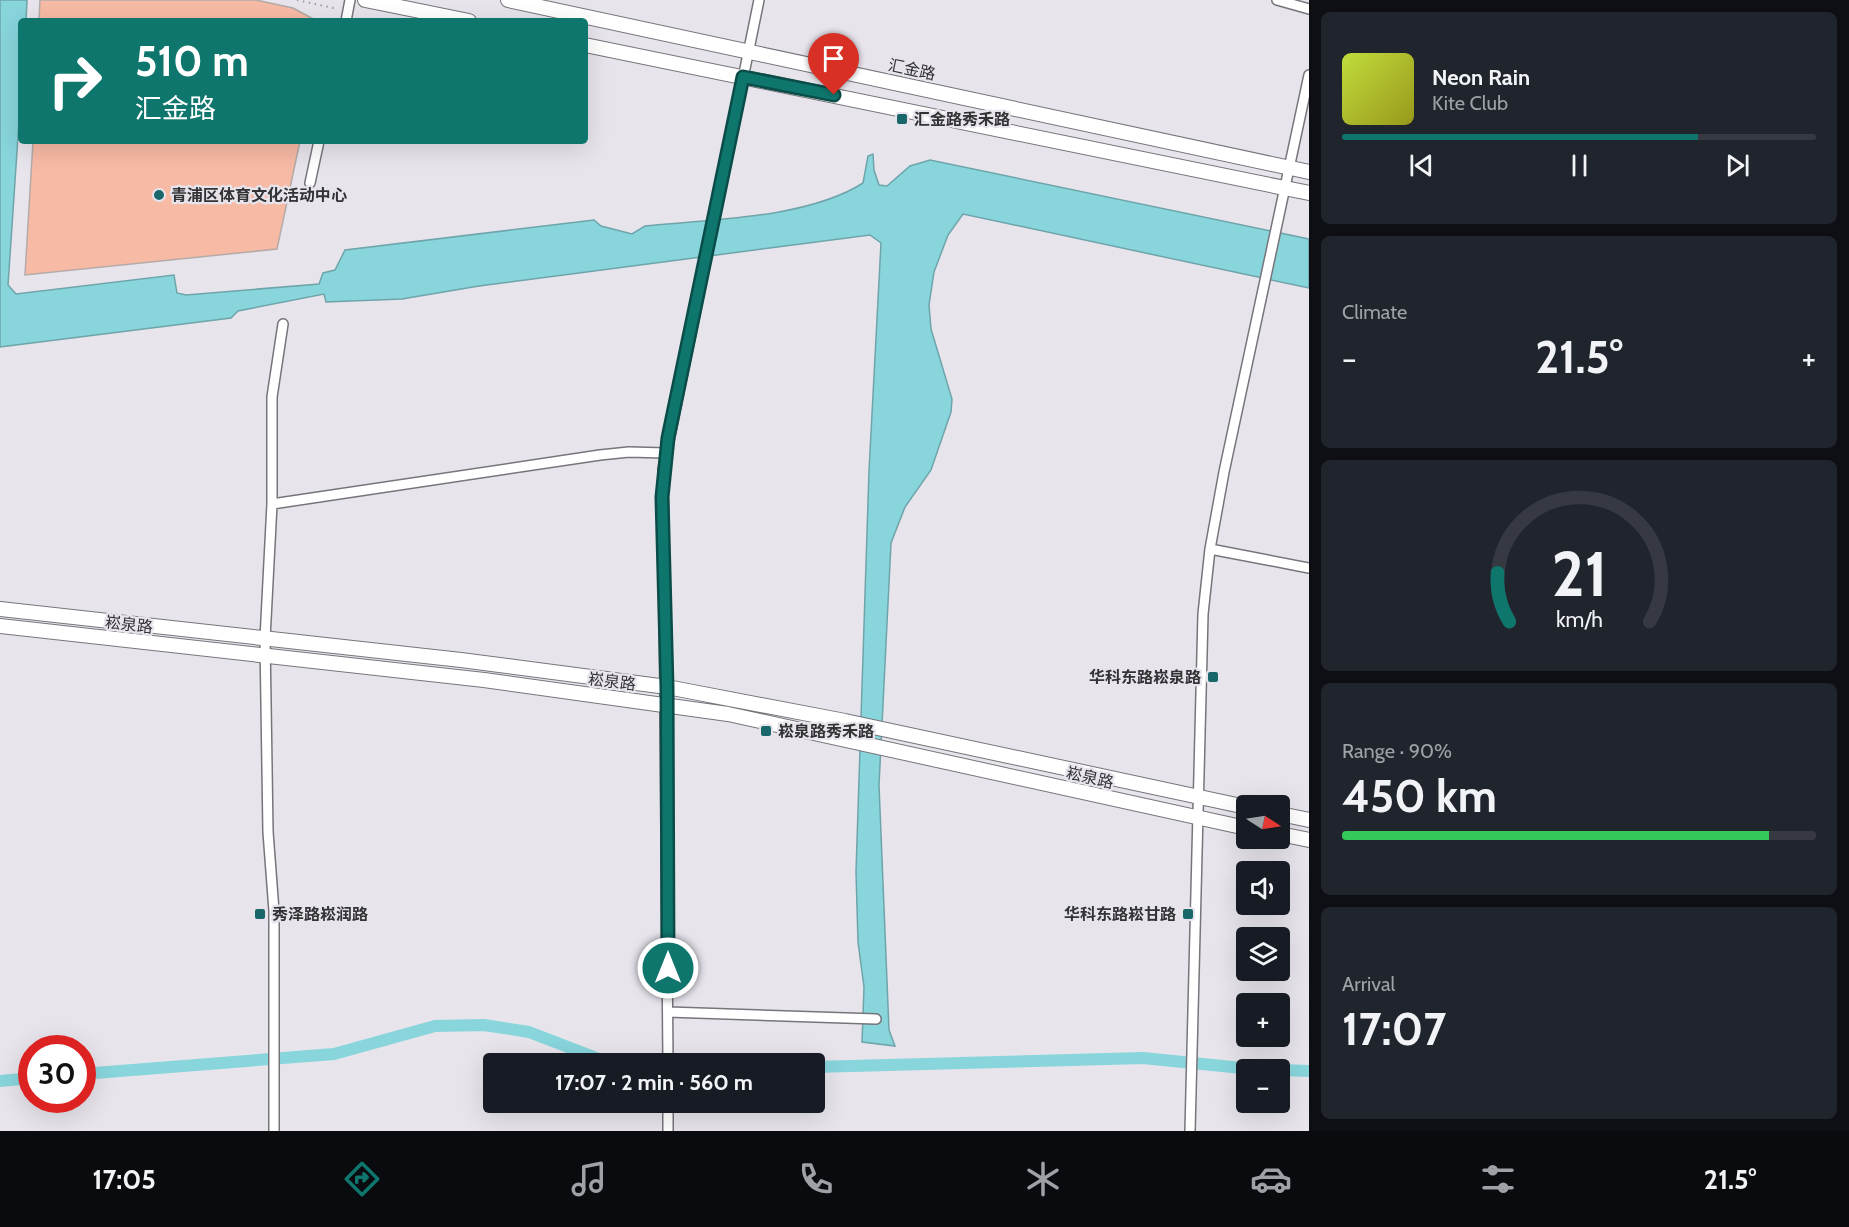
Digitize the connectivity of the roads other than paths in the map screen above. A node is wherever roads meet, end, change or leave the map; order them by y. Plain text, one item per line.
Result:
1 (350, 0) edge
2 (365, 0) edge
3 (508, 0) edge
4 (759, 0) edge
5 (1276, 0) edge
6 (1309, 9) edge
7 (347, 16) edge
8 (454, 18) edge
9 (588, 46) edge
10 (749, 51) junction
11 (1309, 75) edge
12 (743, 77) junction
13 (318, 144) edge
14 (1290, 168) junction
15 (1309, 172) edge
16 (310, 183) dead end
17 (1286, 188) junction
18 (1309, 193) edge
19 (283, 324) dead end
20 (665, 453) junction
21 (272, 504) junction
22 (1210, 549) junction
23 (1309, 568) edge
24 (0, 609) edge
25 (0, 626) edge
26 (265, 639) junction
27 (265, 656) junction
28 (667, 687) junction
29 (667, 704) junction
30 (1197, 796) junction
31 (1236, 805) edge
32 (1290, 816) edge
33 (1197, 818) junction
34 (1309, 820) edge
35 (1236, 826) edge
36 (1290, 836) edge
37 (1309, 840) edge
38 (668, 1012) junction
39 (876, 1019) dead end
40 (668, 1053) edge
41 (668, 1113) edge
42 (274, 1131) edge
43 (668, 1131) edge
44 (1190, 1131) edge

1 - 7 street
2 - 8 street
3 - 10 street, 汇金路
4 - 10 street
5 - 6 street
9 - 12 street
10 - 12 street
10 - 14 street, 汇金路
11 - 14 street
12 - 17 street
12 - 20 street
13 - 16 street
14 - 15 street, 汇金路
14 - 17 street
17 - 18 street
17 - 22 street
19 - 21 street
20 - 21 street
20 - 28 street
21 - 26 street
22 - 23 street
22 - 30 street
24 - 26 street, 崧泉路
25 - 27 street, 崧泉路
26 - 27 street
26 - 28 street, 崧泉路
27 - 29 street, 崧泉路
27 - 42 street
28 - 29 street
28 - 30 street, 崧泉路
29 - 33 street, 崧泉路
29 - 38 street
30 - 31 street, 崧泉路
30 - 33 street
32 - 34 street
33 - 35 street, 崧泉路
33 - 44 street
36 - 37 street
38 - 39 street
38 - 40 street
41 - 43 street

